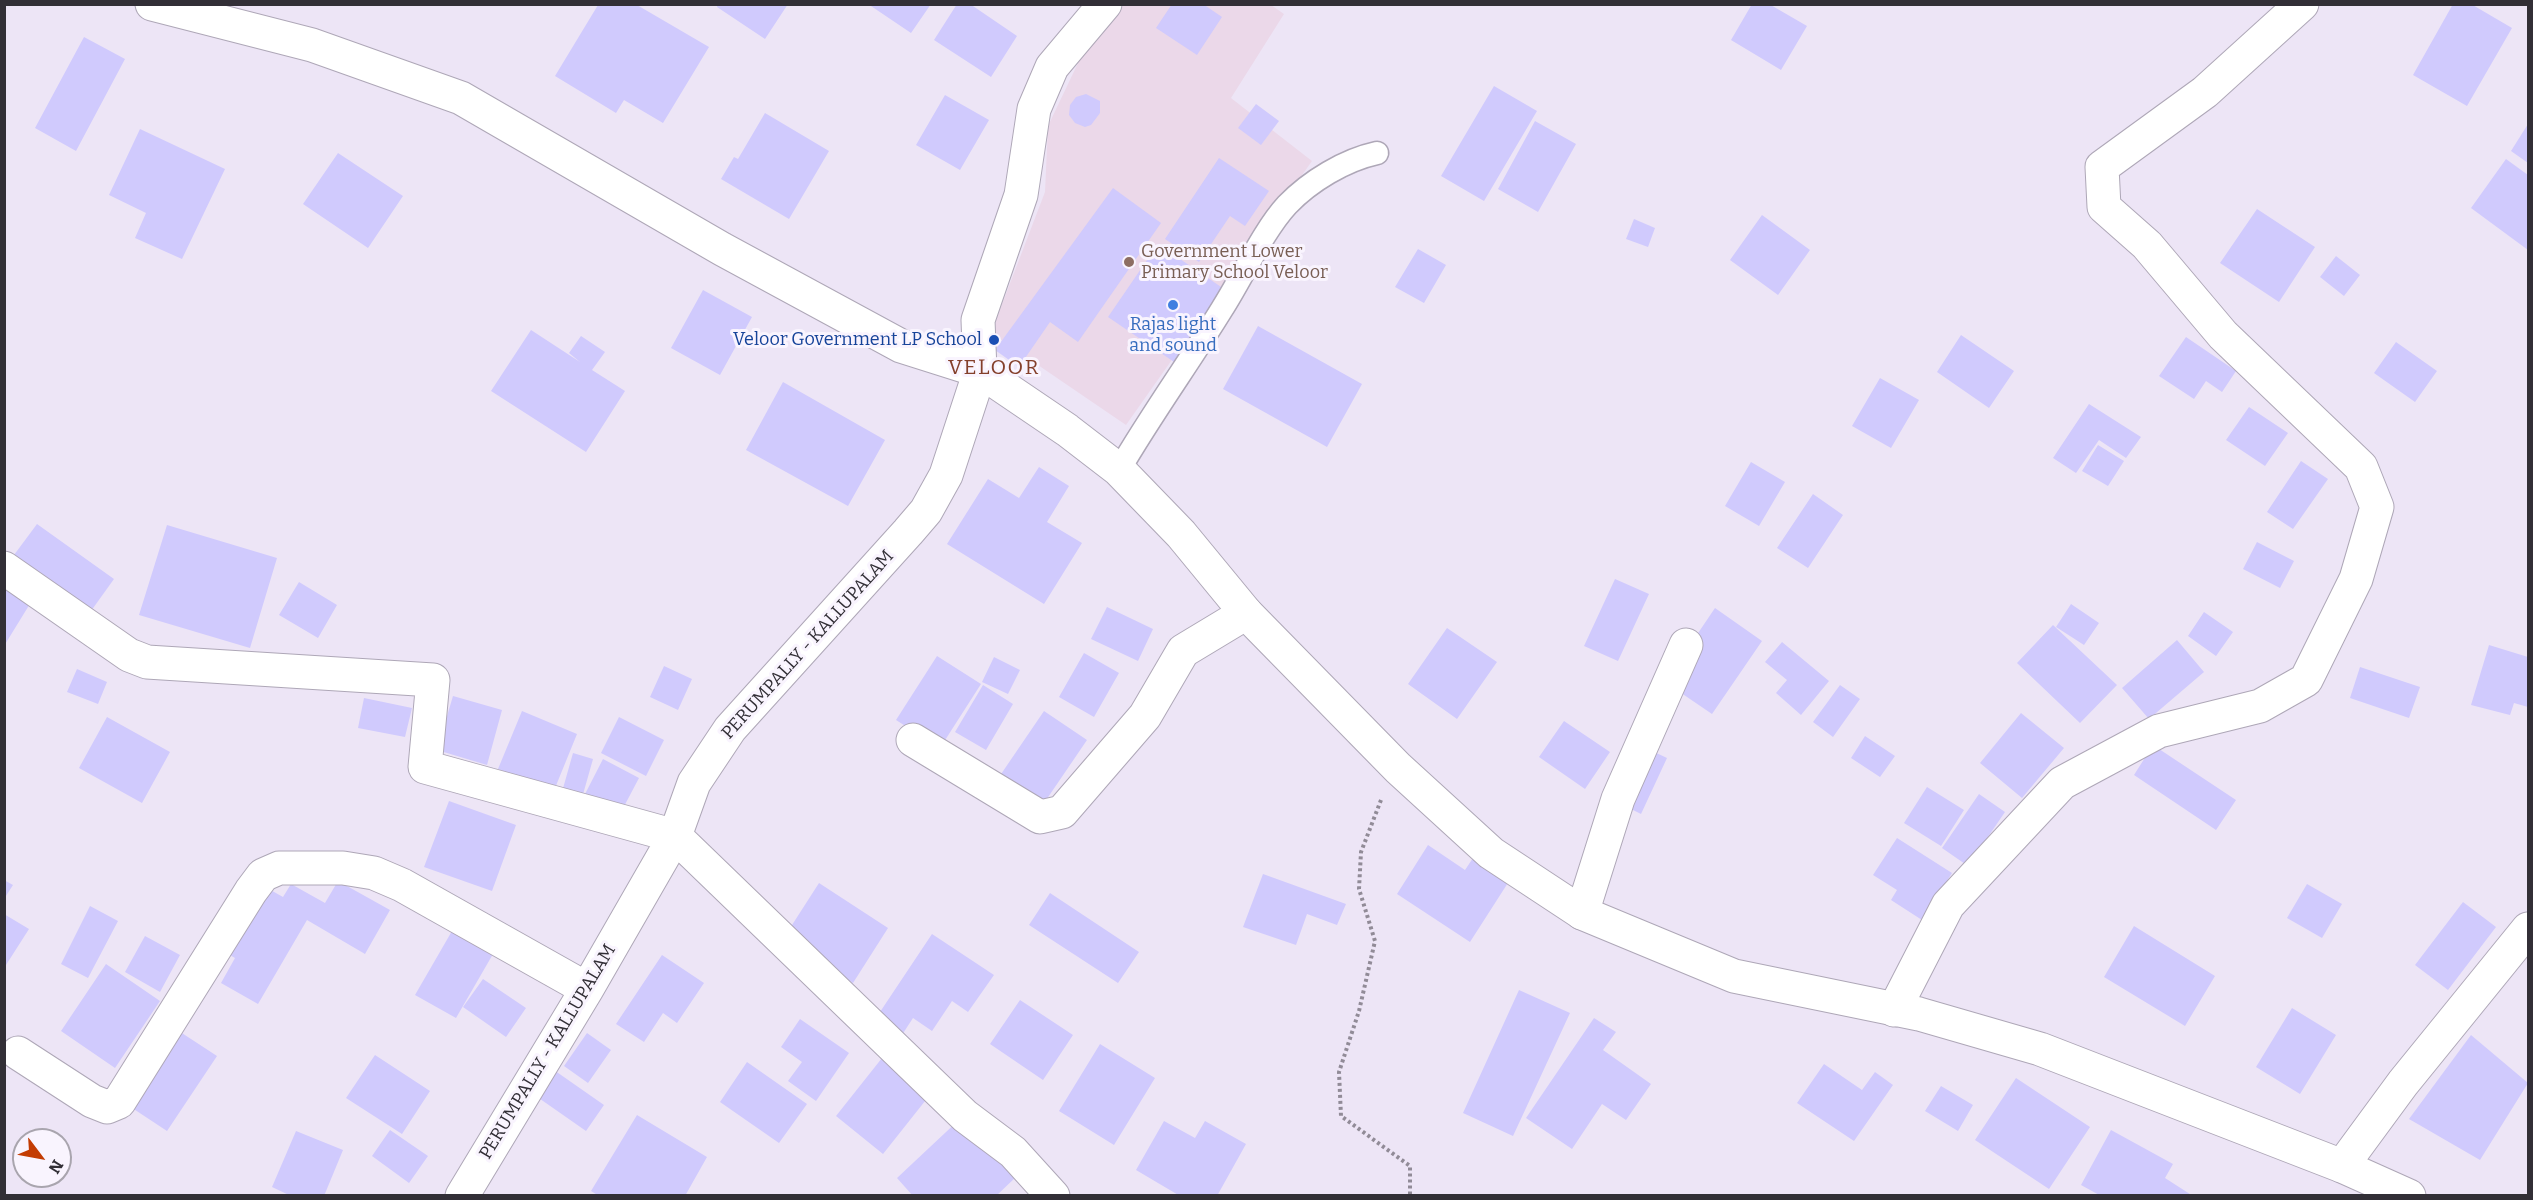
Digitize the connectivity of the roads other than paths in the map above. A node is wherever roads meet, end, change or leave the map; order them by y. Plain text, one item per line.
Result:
1 (152, 4) edge
2 (1105, 4) edge
3 (2302, 4) edge
4 (1377, 153) dead end
5 (980, 371) junction
6 (1119, 470) junction
7 (4, 568) edge
8 (1246, 613) junction
9 (1686, 645) dead end
10 (913, 740) dead end
11 (675, 836) junction
12 (1582, 913) junction
13 (2529, 929) edge
14 (587, 989) junction
15 (1894, 1010) junction
16 (18, 1053) dead end
17 (2342, 1166) junction
18 (462, 1196) edge
19 (1053, 1196) edge
20 (2409, 1196) edge

1 - 5 street
2 - 5 street
3 - 15 street
4 - 6 lane
5 - 6 street
5 - 11 street, PERUMPALLY - KALLUPALAM
6 - 8 street
7 - 11 street
8 - 10 street
8 - 12 street
9 - 12 street
11 - 14 street, PERUMPALLY - KALLUPALAM
11 - 19 street
12 - 15 street
13 - 17 street
14 - 16 street
14 - 18 street, PERUMPALLY - KALLUPALAM
15 - 17 street
17 - 20 street

